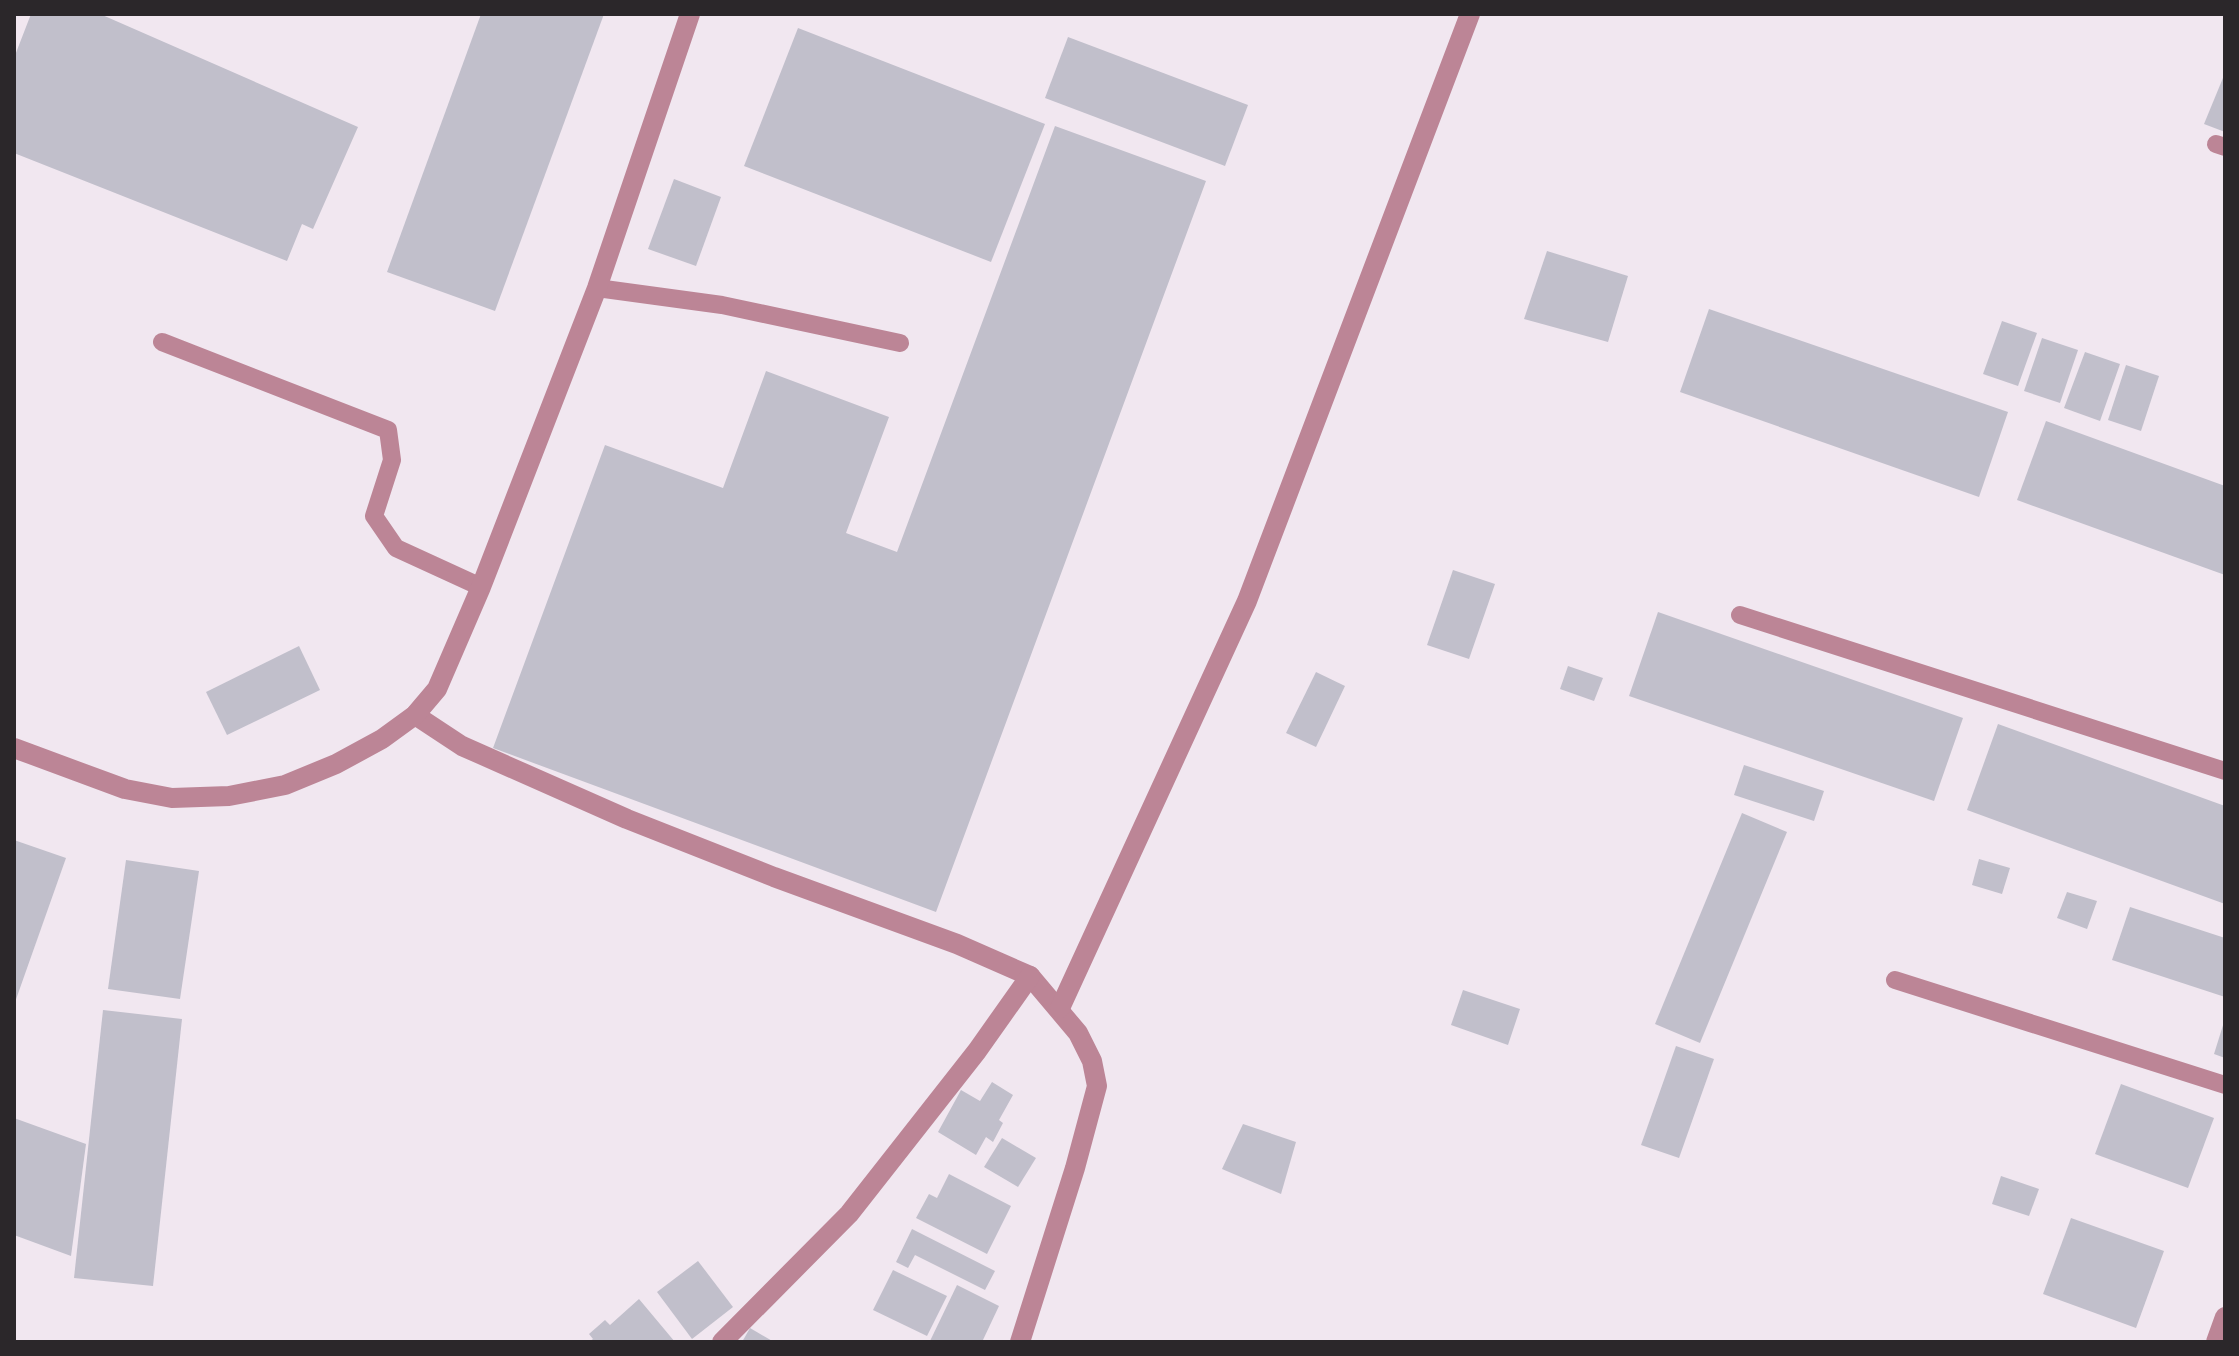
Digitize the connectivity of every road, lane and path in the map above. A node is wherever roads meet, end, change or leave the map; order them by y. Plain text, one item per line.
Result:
1 (690, 14) edge
2 (1470, 14) edge
3 (597, 288) junction
4 (162, 342) dead end
5 (900, 343) dead end
6 (481, 587) junction
7 (1740, 615) dead end
8 (415, 715) junction
9 (14, 748) edge
10 (2225, 771) edge
11 (1030, 976) junction
12 (1895, 980) dead end
13 (1060, 1008) junction
14 (2225, 1085) edge
15 (2225, 1317) edge
16 (722, 1342) edge
17 (1020, 1342) edge
18 (2216, 1342) edge

1 - 3 street
2 - 13 street
3 - 5 lane
3 - 6 street
4 - 6 lane
6 - 8 street
7 - 10 lane
8 - 9 street
8 - 11 street
11 - 13 street
11 - 16 street
12 - 14 lane
13 - 17 street
15 - 18 street

